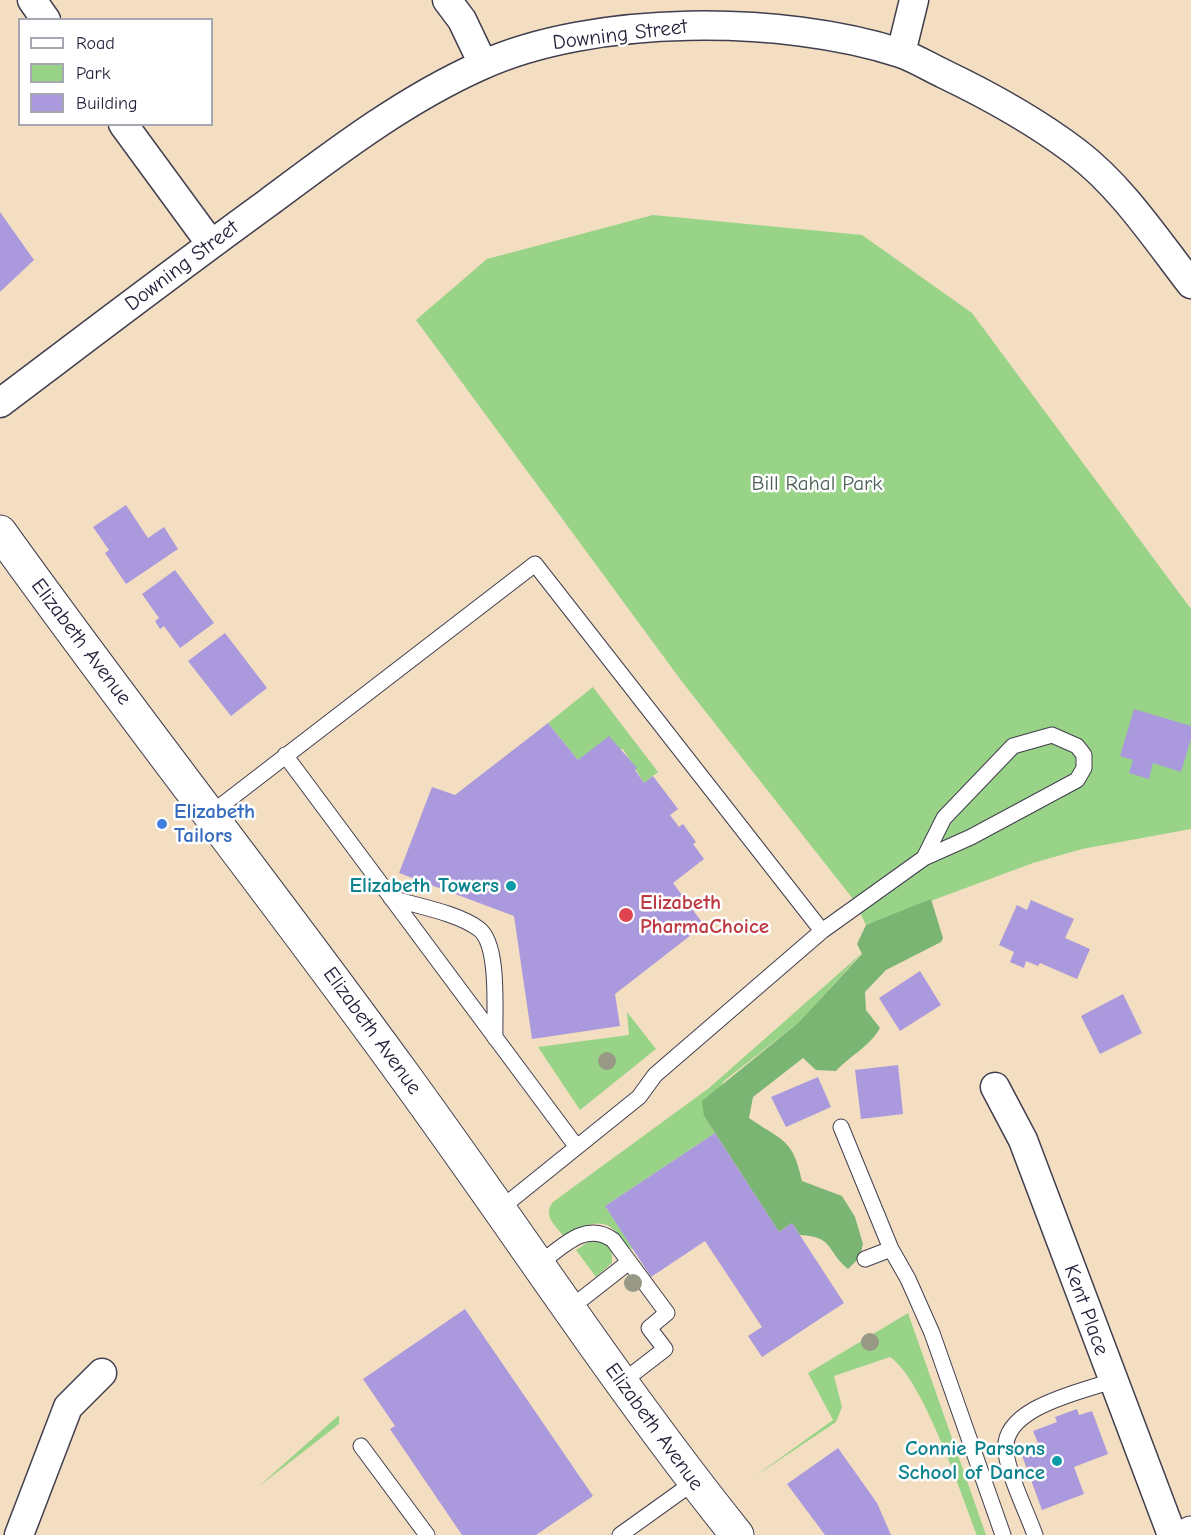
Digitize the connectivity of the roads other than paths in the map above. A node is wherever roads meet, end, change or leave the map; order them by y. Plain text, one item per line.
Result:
1 (32, 0) edge
2 (447, 0) edge
3 (914, 0) edge
4 (45, 18) edge
5 (901, 53) junction
6 (483, 64) junction
7 (124, 126) edge
8 (211, 244) junction
9 (1191, 284) edge
10 (0, 403) edge
11 (0, 532) edge
12 (285, 755) junction
13 (209, 815) junction
14 (924, 858) junction
15 (391, 898) junction
16 (822, 931) junction
17 (495, 1038) junction
18 (995, 1087) dead end
19 (841, 1127) dead end
20 (576, 1146) junction
21 (500, 1209) junction
22 (891, 1249) junction
23 (865, 1259) dead end
24 (629, 1262) junction
25 (538, 1265) junction
26 (569, 1309) junction
27 (102, 1373) dead end
28 (1112, 1381) junction
29 (621, 1383) junction
30 (361, 1446) dead end
31 (694, 1482) junction
32 (1191, 1533) edge
33 (19, 1535) edge
34 (427, 1535) edge
35 (620, 1535) edge
36 (736, 1535) edge
37 (1003, 1535) edge
38 (1035, 1535) edge
39 (1172, 1535) edge
40 (1187, 1535) edge

1 - 4 street
2 - 6 street
3 - 5 street
5 - 6 street, Downing Street
5 - 9 street, Downing Street
6 - 8 street, Downing Street
7 - 8 street
8 - 10 street, Downing Street
11 - 13 main road, Elizabeth Avenue
12 - 13 lane
12 - 15 lane
12 - 16 lane
13 - 21 main road, Elizabeth Avenue
14 - 14 lane
14 - 16 lane
15 - 17 lane
15 - 17 lane
16 - 20 lane
17 - 20 lane
18 - 28 street, Kent Place
19 - 22 lane
20 - 21 lane
21 - 25 main road, Elizabeth Avenue
22 - 23 lane
22 - 37 lane
24 - 25 lane
24 - 26 lane
24 - 29 lane
25 - 26 main road, Elizabeth Avenue
26 - 29 main road, Elizabeth Avenue
27 - 33 street
28 - 38 lane
28 - 39 street, Kent Place
29 - 31 main road, Elizabeth Avenue
30 - 34 lane
31 - 35 lane
31 - 36 main road, Elizabeth Avenue
32 - 40 main road

